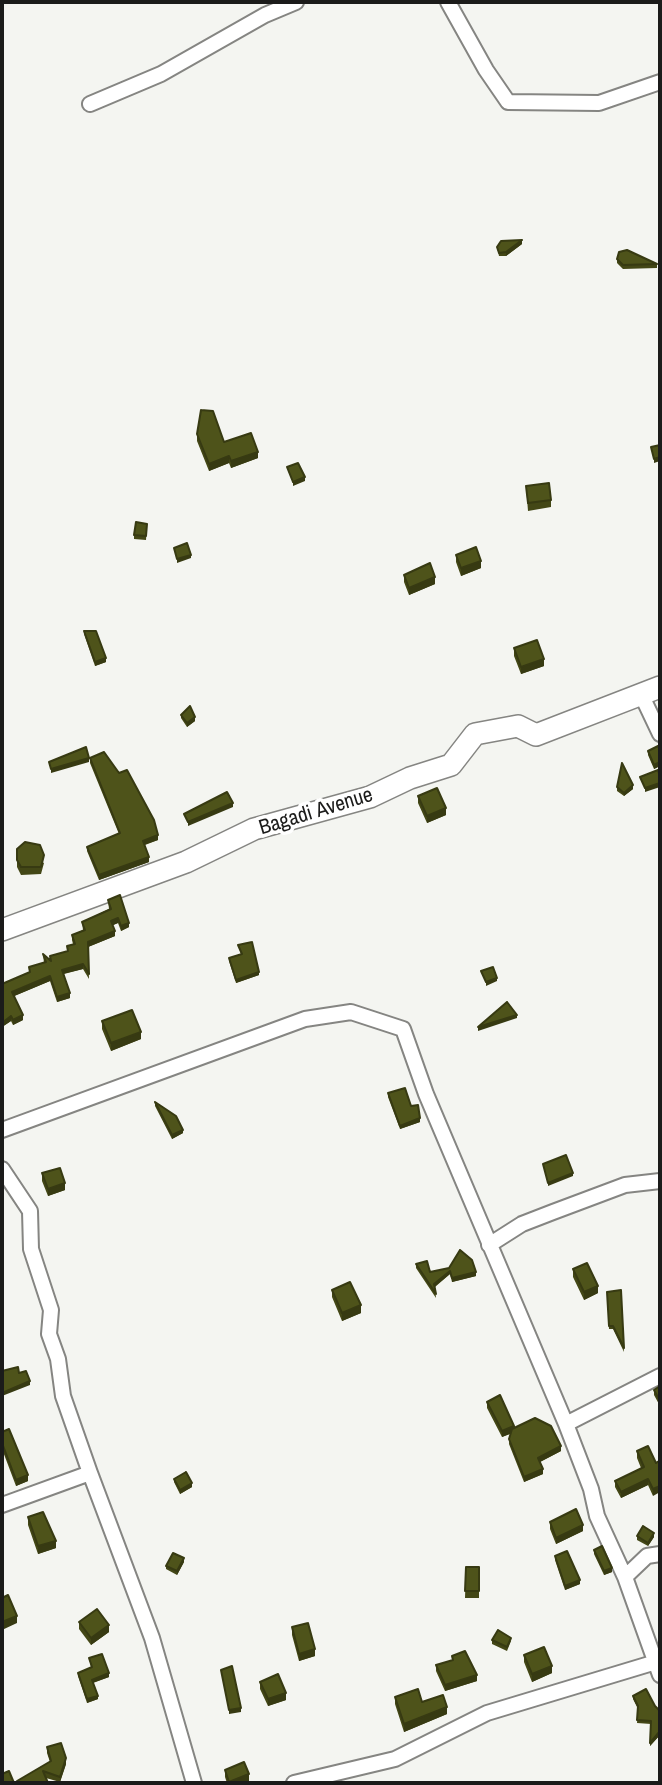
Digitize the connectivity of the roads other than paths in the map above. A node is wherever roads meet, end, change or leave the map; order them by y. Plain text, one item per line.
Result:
1 (296, 2) edge
2 (447, 2) edge
3 (660, 82) edge
4 (90, 104) dead end
5 (651, 691) edge
6 (660, 734) edge
7 (2, 930) edge
8 (2, 1129) edge
9 (2, 1169) edge
10 (660, 1181) edge
11 (489, 1245) junction
12 (660, 1376) edge
13 (566, 1424) junction
14 (90, 1472) junction
15 (2, 1505) edge
16 (660, 1553) edge
17 (625, 1577) junction
18 (658, 1668) edge
19 (194, 1783) edge
20 (294, 1783) edge

1 - 4 street
2 - 3 street
5 - 6 street
5 - 7 street, Bagadi Avenue
8 - 11 street
9 - 14 street
10 - 11 street
11 - 13 street
12 - 13 street
13 - 17 street
14 - 15 street
14 - 19 street
16 - 17 street
17 - 18 street
18 - 20 street

